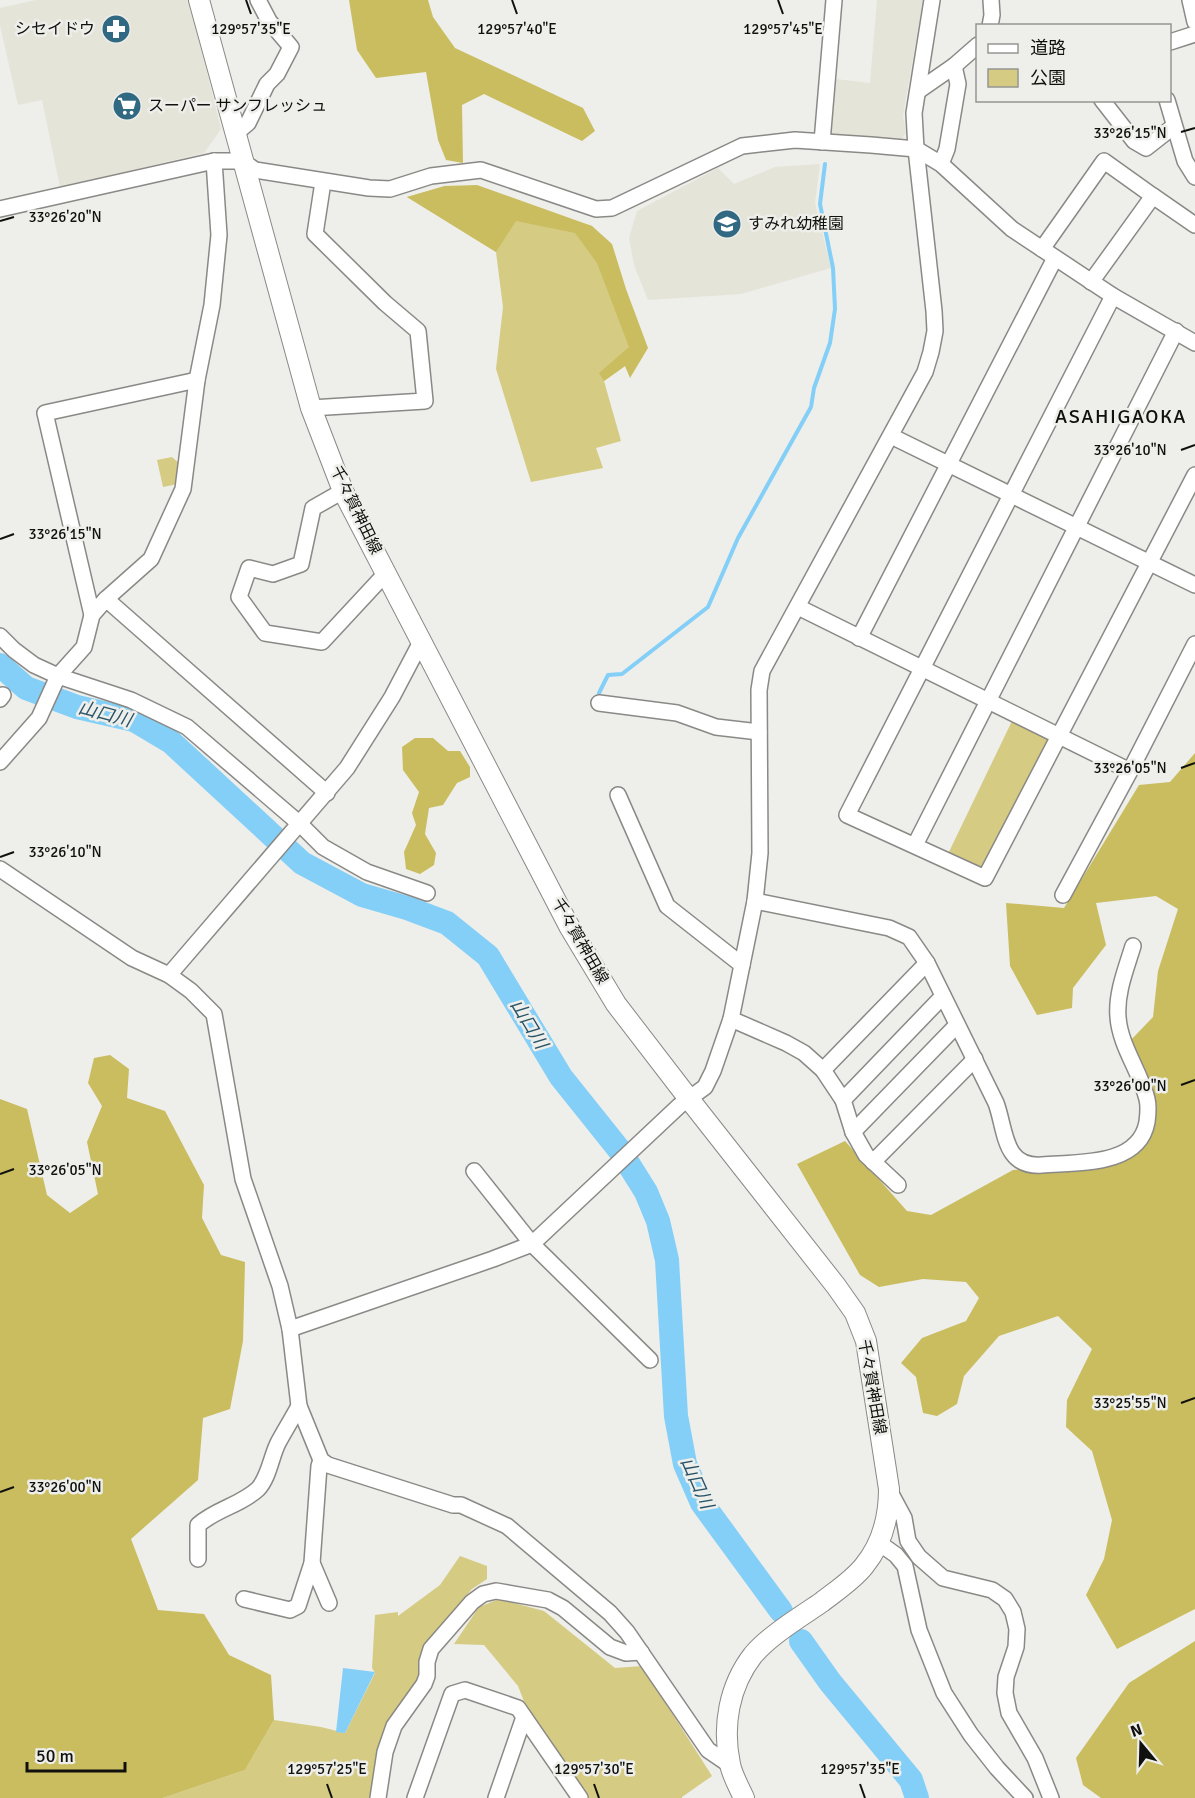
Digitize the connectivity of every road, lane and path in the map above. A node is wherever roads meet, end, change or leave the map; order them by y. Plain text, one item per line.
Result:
1 (200, 0) edge
2 (258, 0) edge
3 (834, 0) edge
4 (932, 0) edge
5 (991, 0) edge
6 (1190, 0) edge
7 (1195, 22) edge
8 (990, 24) edge
9 (1195, 34) edge
10 (1171, 42) edge
11 (976, 47) edge
12 (954, 66) junction
13 (918, 91) junction
14 (1104, 102) edge
15 (1168, 102) edge
16 (1174, 126) junction
17 (235, 134) junction
18 (822, 142) junction
19 (916, 149) junction
20 (214, 161) junction
21 (242, 161) junction
22 (941, 164) junction
23 (1195, 177) edge
24 (322, 182) junction
25 (1153, 196) junction
26 (0, 209) edge
27 (1195, 225) edge
28 (1048, 253) junction
29 (1091, 282) junction
30 (1113, 296) junction
31 (1176, 331) junction
32 (1195, 343) edge
33 (197, 380) junction
34 (311, 408) junction
35 (891, 436) junction
36 (948, 465) junction
37 (1195, 475) edge
38 (343, 491) junction
39 (1011, 495) junction
40 (1078, 528) junction
41 (1150, 563) junction
42 (387, 572) junction
43 (1195, 585) edge
44 (106, 599) junction
45 (798, 608) junction
46 (92, 615) junction
47 (0, 636) edge
48 (859, 638) junction
49 (422, 640) junction
50 (1195, 644) edge
51 (922, 668) junction
52 (58, 676) junction
53 (988, 701) junction
54 (599, 703) dead end
55 (759, 732) junction
56 (1060, 736) junction
57 (0, 762) edge
58 (1130, 771) junction
59 (327, 793) junction
60 (618, 795) dead end
61 (300, 824) junction
62 (915, 845) junction
63 (0, 869) edge
64 (427, 893) dead end
65 (1063, 895) dead end
66 (755, 901) junction
67 (1133, 946) dead end
68 (927, 963) junction
69 (742, 965) junction
70 (169, 975) junction
71 (943, 996) junction
72 (731, 1019) junction
73 (957, 1025) junction
74 (975, 1059) junction
75 (823, 1070) junction
76 (689, 1099) junction
77 (843, 1100) junction
78 (853, 1132) junction
79 (873, 1162) junction
80 (474, 1171) dead end
81 (898, 1185) dead end
82 (532, 1244) junction
83 (290, 1329) junction
84 (650, 1360) dead end
85 (299, 1406) junction
86 (321, 1460) junction
87 (889, 1489) junction
88 (879, 1544) junction
89 (198, 1559) dead end
90 (312, 1563) junction
91 (244, 1599) dead end
92 (329, 1603) dead end
93 (640, 1652) junction
94 (524, 1717) junction
95 (730, 1765) junction
96 (574, 1795) edge
97 (378, 1798) edge
98 (416, 1798) edge
99 (496, 1798) edge
100 (744, 1798) edge
101 (1025, 1798) edge
102 (1051, 1798) edge

1 - 17 main road, 千々賀神田線
2 - 17 street
3 - 18 street
4 - 13 street
5 - 8 street
6 - 7 street
9 - 10 street
11 - 12 street
12 - 13 street
12 - 22 street
13 - 19 street
14 - 16 street
15 - 16 street
16 - 23 street
17 - 21 main road, 千々賀神田線
18 - 19 street
18 - 24 street
19 - 22 street
19 - 35 street
20 - 21 street
20 - 26 street
20 - 33 street
21 - 24 street
21 - 34 main road, 千々賀神田線
22 - 28 street
24 - 34 street
25 - 27 street
25 - 28 street
25 - 29 street
28 - 29 street
28 - 36 street
29 - 30 street
30 - 31 street
30 - 39 street
31 - 32 street
31 - 40 street
33 - 44 street
33 - 46 street
34 - 38 main road, 千々賀神田線
35 - 36 street
35 - 45 street
36 - 39 street
36 - 48 street
37 - 41 street
38 - 42 main road, 千々賀神田線
38 - 42 street
39 - 40 street
39 - 51 street
40 - 41 street
40 - 53 street
41 - 43 street
41 - 56 street
42 - 49 main road, 千々賀神田線
44 - 46 street
44 - 59 street
45 - 48 street
45 - 55 street
46 - 52 street
47 - 52 street
48 - 51 street
49 - 59 street
49 - 76 main road, 千々賀神田線
50 - 58 street
51 - 53 street
51 - 62 street
52 - 57 street
52 - 61 street
53 - 56 street
53 - 62 street
54 - 55 street
55 - 66 street
56 - 58 street
56 - 62 street
58 - 65 street
59 - 61 street
60 - 69 street
61 - 64 street
61 - 70 street
63 - 70 street
66 - 68 street
66 - 69 street
67 - 74 street
68 - 71 street
68 - 75 street
69 - 72 street
70 - 83 street
71 - 73 street
71 - 77 street
72 - 75 street
72 - 76 street
73 - 74 street
73 - 78 street
74 - 79 street
75 - 77 street
76 - 82 street
76 - 87 main road, 千々賀神田線
77 - 78 street
78 - 79 street
79 - 81 street
80 - 82 street
82 - 83 street
82 - 84 street
83 - 85 street
85 - 86 street
85 - 89 street
86 - 90 street
86 - 93 street
87 - 88 main road, 千々賀神田線
87 - 102 street
88 - 95 main road, 千々賀神田線
88 - 101 street
90 - 91 street
90 - 92 street
93 - 95 street
93 - 97 street
94 - 96 street
94 - 98 street
94 - 99 street
95 - 100 main road, 千々賀神田線

